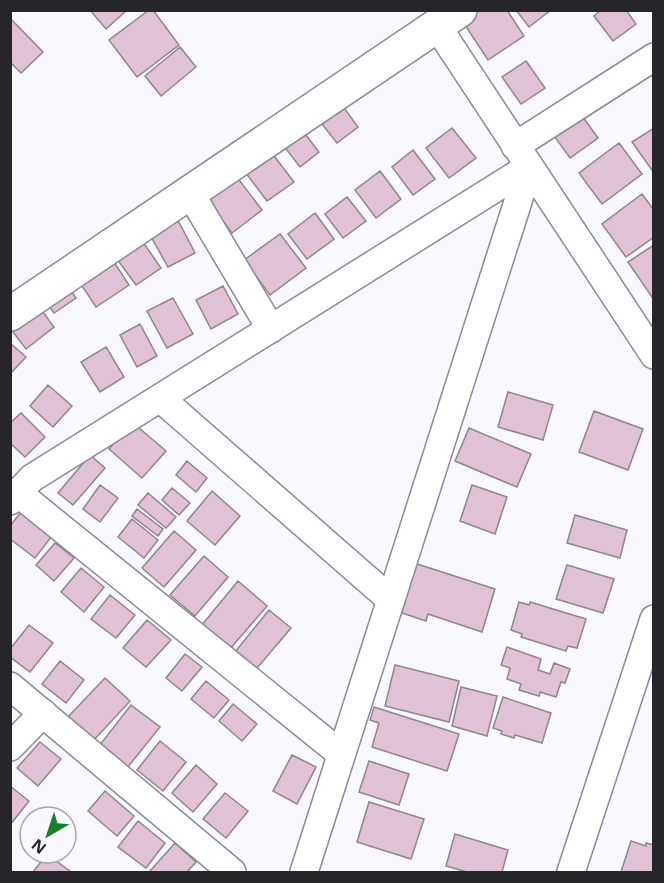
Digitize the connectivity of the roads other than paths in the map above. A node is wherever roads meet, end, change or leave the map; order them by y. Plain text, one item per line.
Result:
1 (448, 19) edge
2 (654, 57) edge
3 (522, 156) junction
4 (190, 193) junction
5 (10, 314) edge
6 (271, 329) junction
7 (654, 355) edge
8 (160, 398) junction
9 (14, 497) edge
10 (391, 600) junction
11 (654, 619) edge
12 (10, 686) edge
13 (43, 713) junction
14 (10, 747) edge
15 (341, 754) junction
16 (232, 873) edge
17 (304, 873) edge
18 (571, 873) edge

1 - 3 street
1 - 4 street
2 - 3 street
3 - 6 street
3 - 7 street
3 - 10 street
4 - 5 street
4 - 6 street
6 - 8 street
8 - 9 street
8 - 10 street
9 - 15 street
10 - 15 street
11 - 18 street
12 - 13 street
13 - 14 street
13 - 16 street
15 - 17 street

